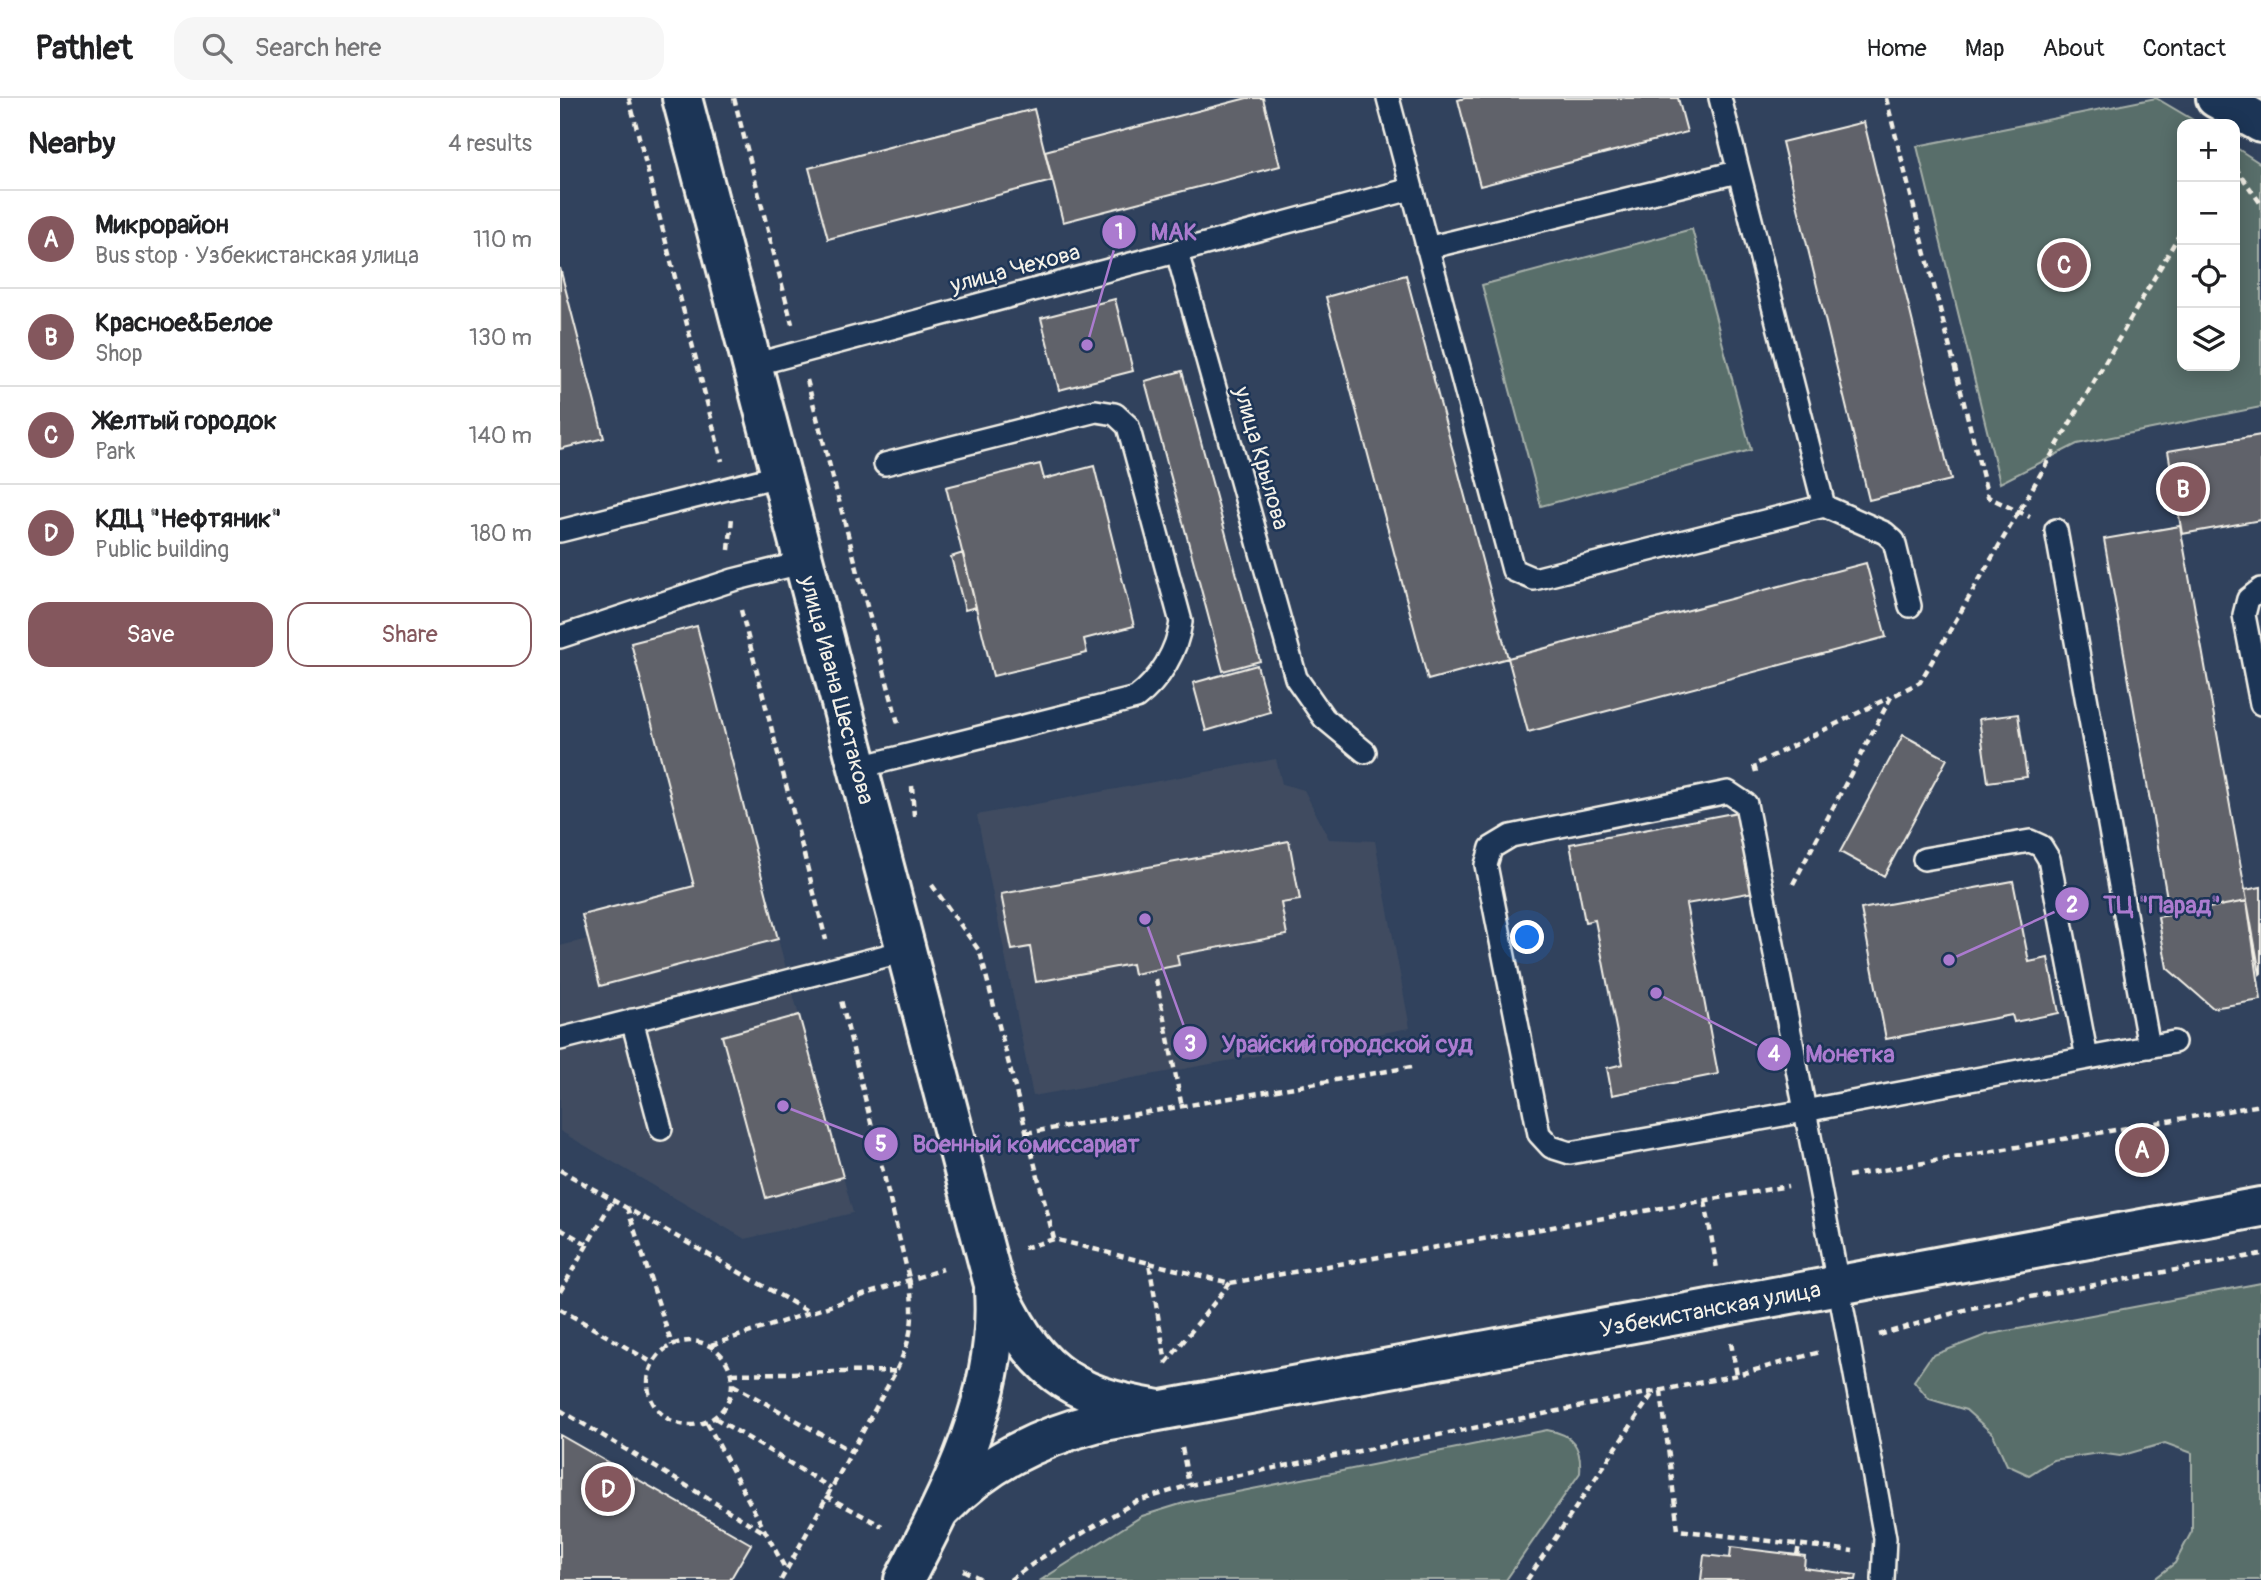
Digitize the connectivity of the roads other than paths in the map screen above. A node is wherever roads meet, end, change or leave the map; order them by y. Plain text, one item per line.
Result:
1 (682, 98) edge
2 (1388, 98) edge
3 (1720, 98) edge
4 (2216, 98) edge
5 (2261, 123) edge
6 (1737, 172) junction
7 (1411, 189) junction
8 (1427, 248) junction
9 (1177, 252) junction
10 (753, 365) junction
11 (885, 464) dead end
12 (782, 475) junction
13 (1824, 506) junction
14 (2056, 530) road end
15 (560, 531) edge
16 (804, 562) junction
17 (2261, 589) edge
18 (1910, 606) dead end
19 (560, 637) edge
20 (2261, 704) edge
21 (1365, 752) dead end
22 (856, 768) junction
23 (1924, 859) dead end
24 (905, 951) junction
25 (632, 1020) junction
26 (560, 1039) edge
27 (2174, 1042) dead end
28 (2149, 1047) junction
29 (2087, 1058) junction
30 (1805, 1111) junction
31 (661, 1129) dead end
32 (2261, 1208) edge
33 (993, 1281) junction
34 (1839, 1285) junction
35 (1159, 1410) junction
36 (941, 1510) junction
37 (904, 1580) edge
38 (1883, 1580) edge

1 - 10 main road, улица Ивана Шестакова
2 - 7 lane
3 - 6 lane
4 - 5 main road
6 - 8 lane
6 - 13 lane
7 - 8 lane
7 - 9 lane, улица Чехова
8 - 13 lane
9 - 10 lane, улица Чехова
9 - 21 lane, улица Крылова
10 - 12 main road, улица Ивана Шестакова
11 - 22 lane
12 - 15 lane
12 - 16 main road, улица Ивана Шестакова
13 - 18 lane
14 - 28 lane
16 - 19 lane
16 - 22 main road, улица Ивана Шестакова
17 - 20 lane
22 - 24 main road, улица Ивана Шестакова
23 - 29 lane
24 - 25 lane
24 - 33 main road, улица Ивана Шестакова
25 - 26 lane
25 - 31 lane
27 - 28 lane
28 - 29 lane
29 - 30 lane
30 - 30 lane
30 - 34 lane
32 - 34 main road, Узбекистанская улица
33 - 35 main road
33 - 36 main road
34 - 35 main road, Узбекистанская улица
34 - 38 lane
35 - 36 main road, Узбекистанская улица
36 - 37 main road

